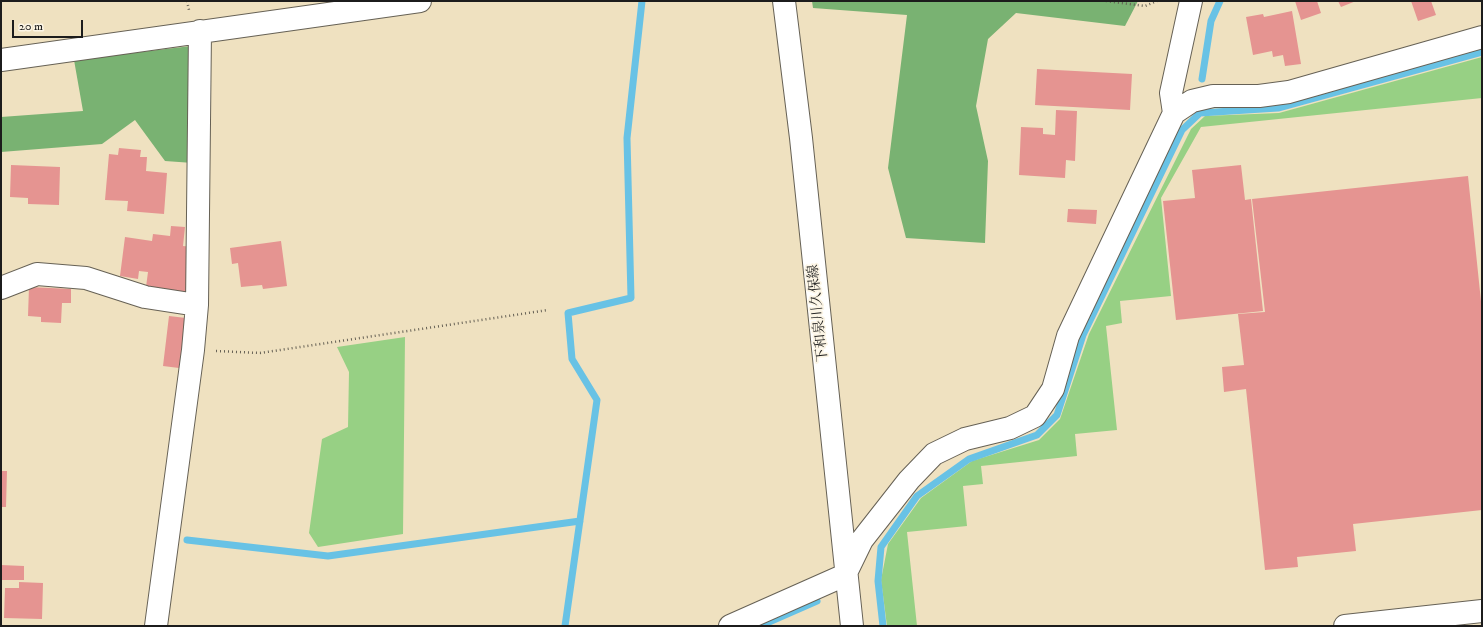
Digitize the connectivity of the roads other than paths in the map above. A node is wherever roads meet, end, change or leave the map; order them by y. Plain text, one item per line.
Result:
1 (420, 1) edge
2 (784, 1) edge
3 (1191, 1) edge
4 (200, 31) junction
5 (1482, 37) edge
6 (1, 60) edge
7 (1174, 113) junction
8 (1, 288) edge
9 (197, 305) junction
10 (845, 575) junction
11 (1482, 610) edge
12 (156, 626) edge
13 (730, 626) edge
14 (852, 626) edge
15 (1345, 626) edge

1 - 4 street
2 - 10 street, 下和泉川久保線
3 - 7 street
4 - 6 street
4 - 9 street
5 - 7 street
7 - 10 street
8 - 9 street
9 - 12 street
10 - 13 street
10 - 14 street, 下和泉川久保線
11 - 15 street

